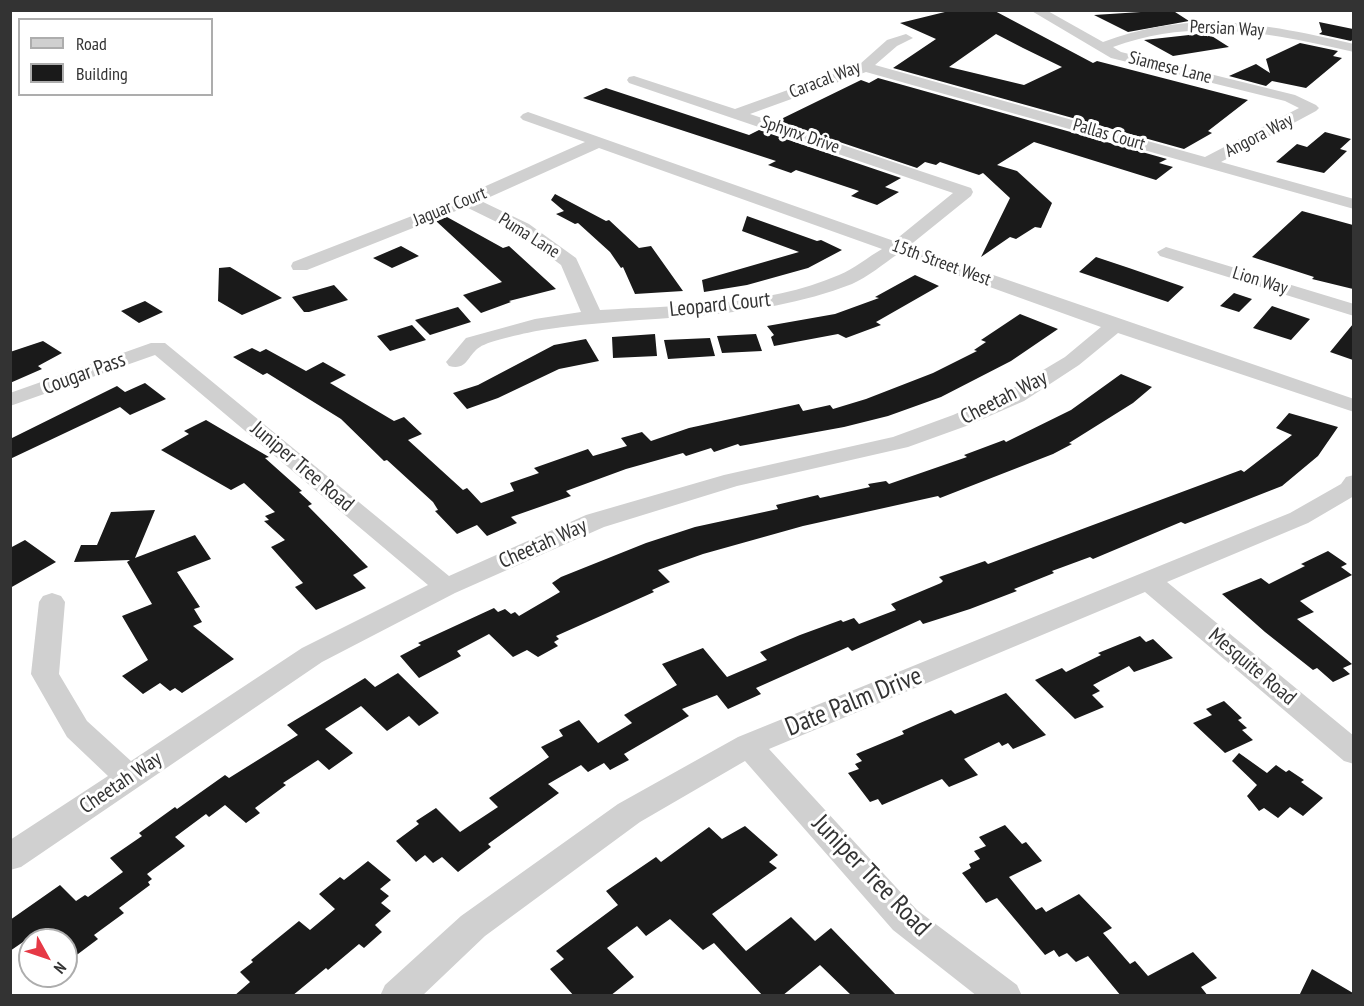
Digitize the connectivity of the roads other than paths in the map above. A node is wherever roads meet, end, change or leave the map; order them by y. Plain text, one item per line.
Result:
1 (1036, 10) edge
2 (906, 38) dead end
3 (1101, 47) junction
4 (1353, 48) edge
5 (865, 67) junction
6 (634, 80) dead end
7 (1311, 108) joint
8 (739, 113) junction
9 (528, 117) dead end
10 (599, 142) junction
11 (1206, 163) junction
12 (965, 192) joint
13 (467, 201) junction
14 (1353, 204) edge
15 (897, 247) junction
16 (1166, 252) dead end
17 (300, 266) dead end
18 (1353, 310) edge
19 (593, 316) junction
20 (1115, 325) junction
21 (158, 347) joint
22 (456, 362) dead end
23 (10, 400) edge
24 (1353, 406) edge
25 (1353, 482) edge
26 (1150, 582) junction
27 (446, 587) junction
28 (52, 603) dead end
29 (748, 745) junction
30 (1353, 753) edge
31 (130, 778) junction
32 (10, 857) edge
33 (397, 996) edge
34 (1005, 996) edge

1 - 3 street, Siamese Lane
2 - 5 street, Caracal Way
3 - 4 street, Persian Way
3 - 7 street, Siamese Lane
5 - 8 street, Caracal Way
5 - 11 street, Pallas Court
6 - 8 street, Sphynx Drive
7 - 11 street, Angora Way
8 - 12 street, Sphynx Drive
9 - 10 street, 15th Street West
10 - 13 street, Jaguar Court
10 - 15 street, 15th Street West
11 - 14 street, Pallas Court
12 - 15 street, Leopard Court
13 - 17 street, Jaguar Court
13 - 19 street, Puma Lane
15 - 19 street, Leopard Court
15 - 20 street, 15th Street West
16 - 18 street, Lion Way
19 - 22 street, Leopard Court
20 - 24 street, 15th Street West
20 - 27 street, Cheetah Way
21 - 23 street, Cougar Pass
21 - 27 street, Juniper Tree Road
25 - 26 street, Date Palm Drive
26 - 29 street, Date Palm Drive
26 - 30 street, Mesquite Road
27 - 31 street, Cheetah Way
28 - 31 street
29 - 33 street, Date Palm Drive
29 - 34 street, Juniper Tree Road
31 - 32 street, Cheetah Way

